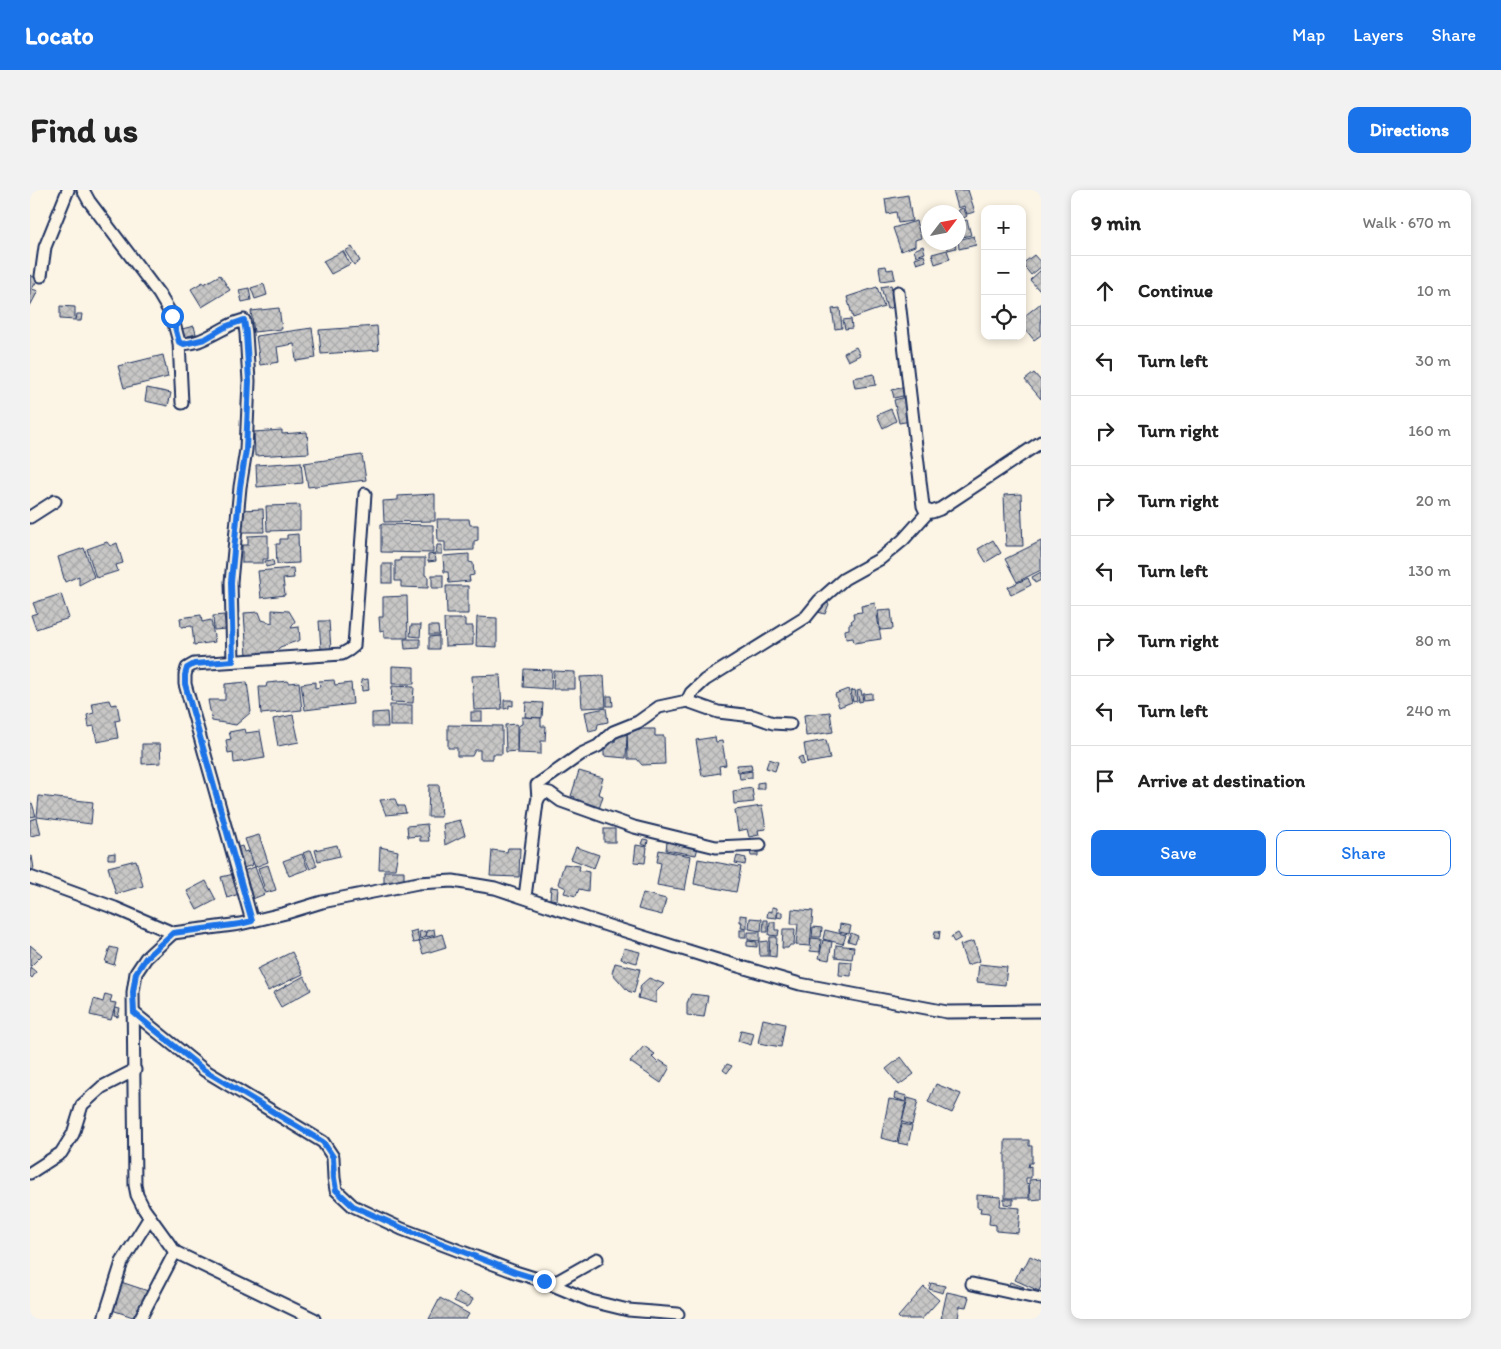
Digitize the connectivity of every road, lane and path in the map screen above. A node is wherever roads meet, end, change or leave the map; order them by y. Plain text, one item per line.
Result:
1 (68, 190) edge
2 (83, 190) edge
3 (41, 276) dead end
4 (898, 292) dead end
5 (179, 342) junction
6 (182, 403) dead end
7 (1041, 442) edge
8 (365, 494) dead end
9 (55, 501) dead end
10 (929, 511) junction
11 (30, 517) edge
12 (233, 661) junction
13 (687, 701) junction
14 (790, 724) dead end
15 (538, 799) junction
16 (760, 845) dead end
17 (30, 877) edge
18 (525, 897) junction
19 (252, 921) junction
20 (173, 933) junction
21 (1041, 1011) edge
22 (134, 1013) junction
23 (135, 1070) junction
24 (30, 1173) edge
25 (150, 1217) junction
26 (175, 1252) junction
27 (597, 1259) dead end
28 (544, 1281) junction
29 (972, 1284) dead end
30 (1041, 1299) edge
31 (678, 1314) dead end
32 (104, 1319) edge
33 (140, 1319) edge
34 (314, 1319) edge

1 - 3 street
2 - 5 street
4 - 10 street
5 - 6 street
5 - 12 street
7 - 10 street
8 - 12 street
9 - 11 street
10 - 13 street
12 - 19 street
13 - 14 street
13 - 15 street
15 - 16 street
15 - 18 street
17 - 20 street
18 - 19 street
18 - 21 street
19 - 20 street
20 - 22 street
22 - 23 street
22 - 28 street
23 - 24 street
23 - 25 street
25 - 26 street
25 - 32 street
26 - 33 street
26 - 34 street
27 - 28 street
28 - 31 street
29 - 30 street

